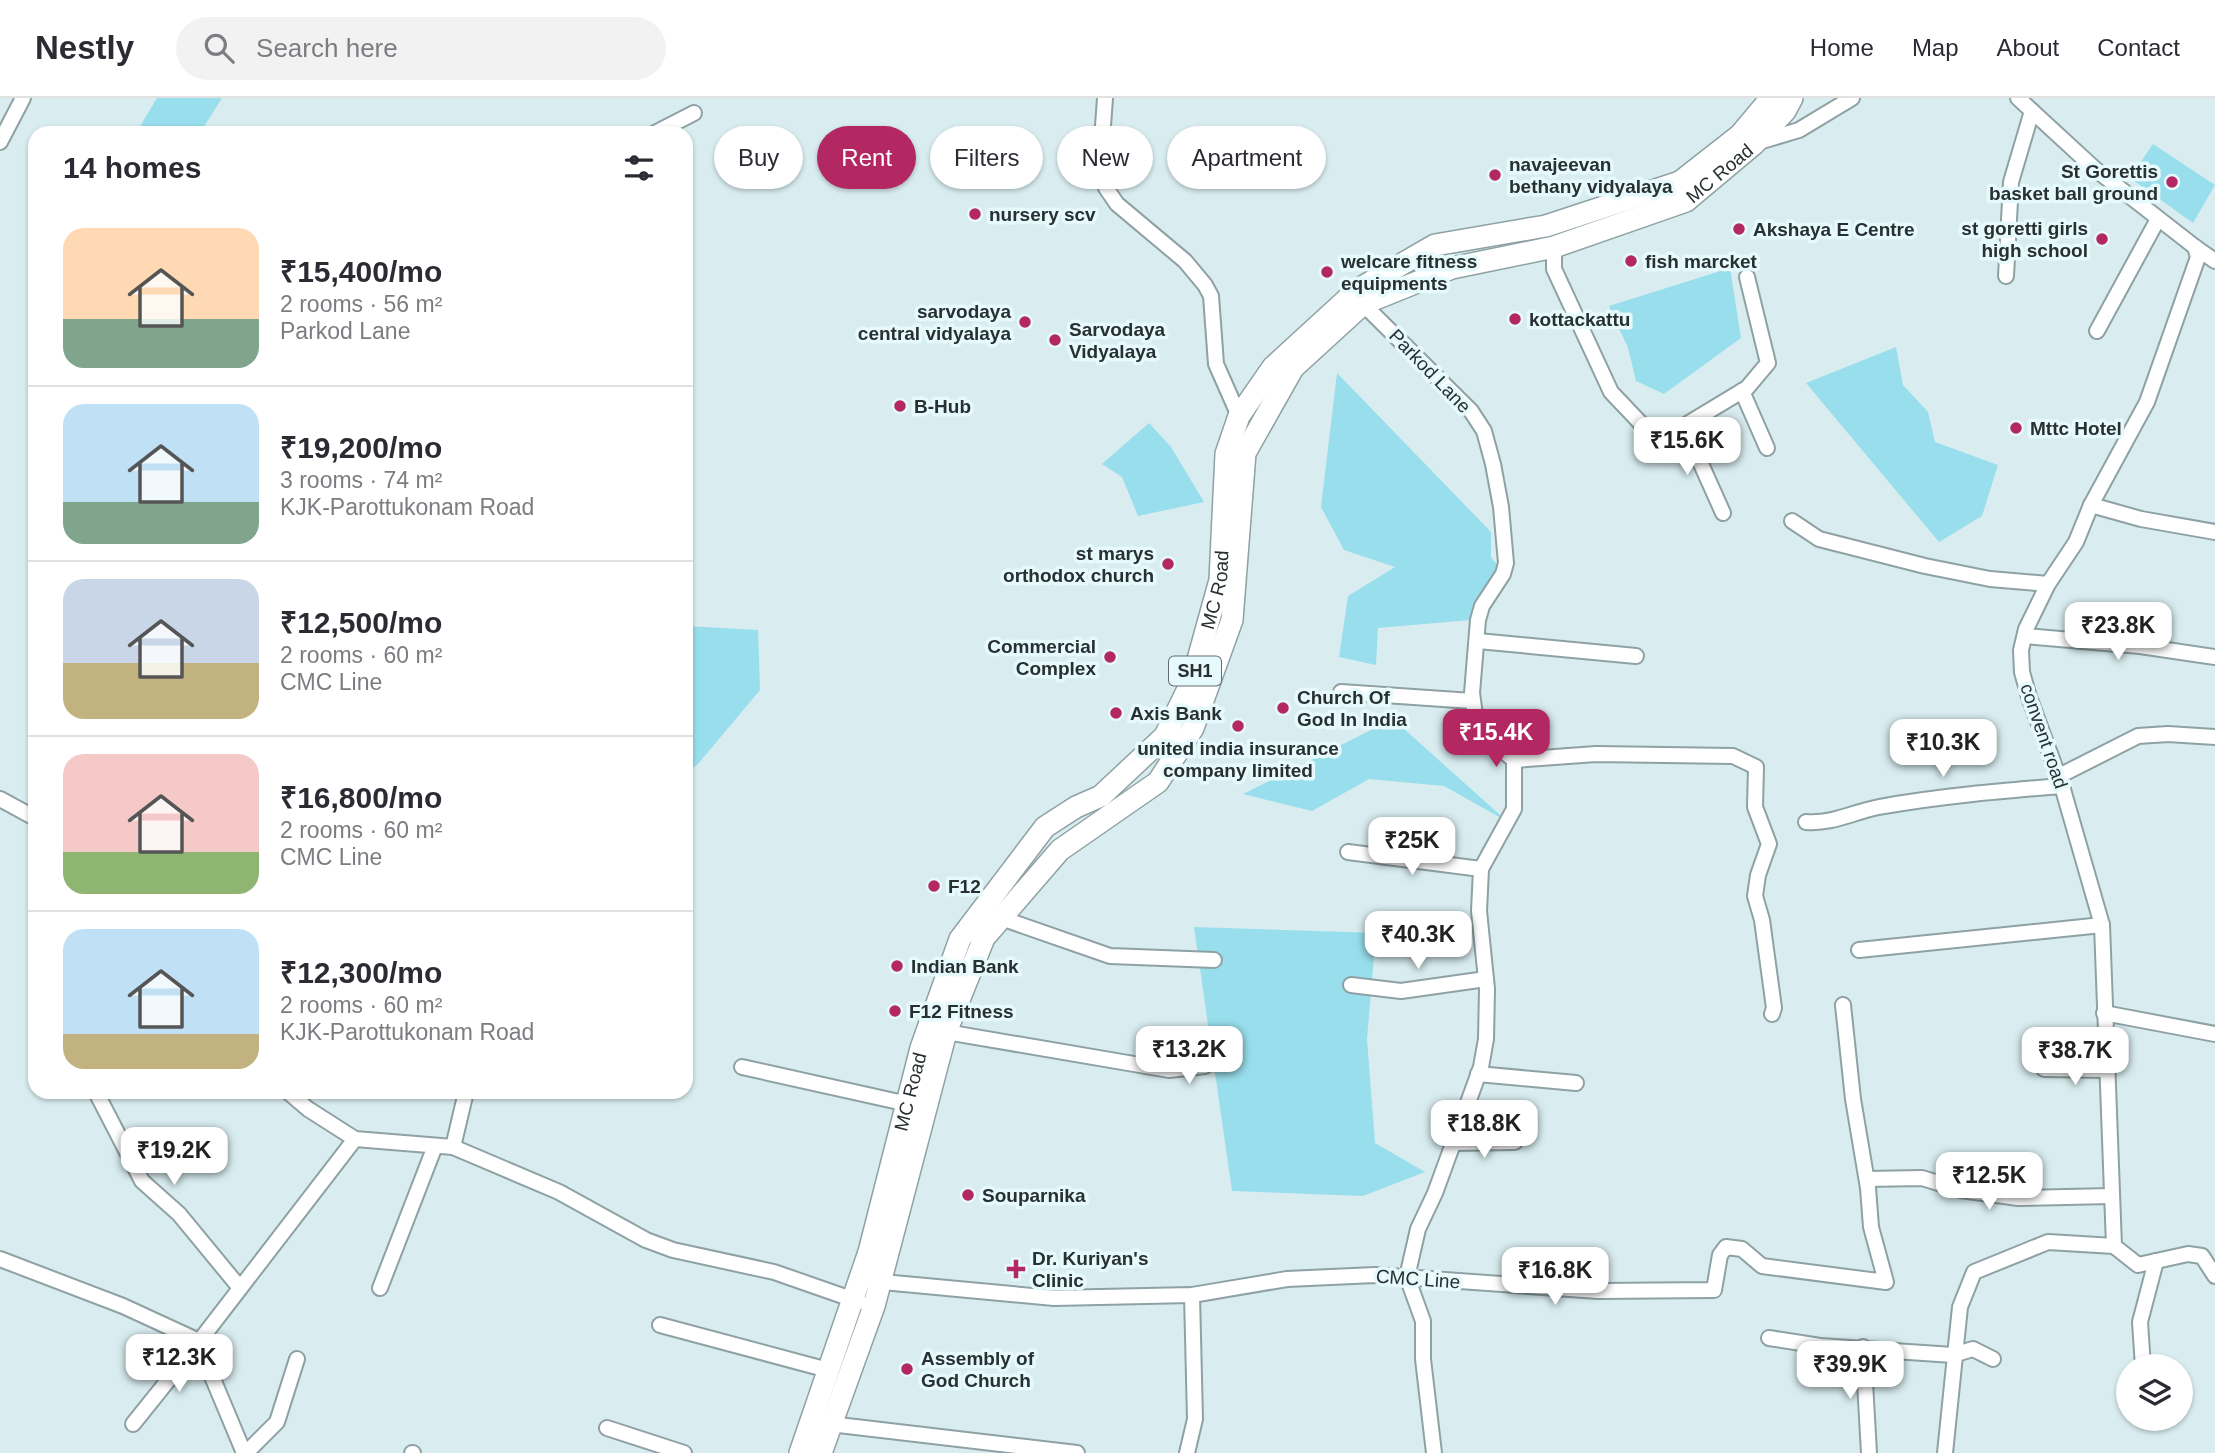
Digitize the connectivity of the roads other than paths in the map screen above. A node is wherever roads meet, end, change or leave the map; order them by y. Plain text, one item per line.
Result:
1 (23, 98) edge
2 (1105, 98) edge
3 (1771, 98) edge
4 (1792, 98) edge
5 (1852, 98) edge
6 (2018, 98) edge
7 (2032, 111) junction
8 (694, 113) dead end
9 (668, 126) edge
10 (0, 142) edge
11 (1754, 144) junction
12 (2158, 219) junction
13 (1553, 247) junction
14 (2194, 247) junction
15 (2215, 261) edge
16 (2006, 276) dead end
17 (1747, 277) dead end
18 (1363, 304) junction
19 (2097, 331) dead end
20 (1742, 391) junction
21 (1239, 416) junction
22 (1684, 426) junction
23 (1767, 448) dead end
24 (2091, 505) junction
25 (1723, 513) dead end
26 (1792, 521) dead end
27 (2215, 532) edge
28 (2048, 583) junction
29 (2025, 636) junction
30 (1478, 641) junction
31 (1636, 656) dead end
32 (2215, 657) edge
33 (1341, 692) dead end
34 (1472, 701) junction
35 (2215, 737) edge
36 (1514, 760) junction
37 (2060, 781) junction
38 (0, 799) edge
39 (28, 814) edge
40 (1805, 822) dead end
41 (1348, 852) dead end
42 (1481, 869) junction
43 (1001, 918) junction
44 (2102, 925) junction
45 (1859, 950) dead end
46 (1214, 960) dead end
47 (1486, 979) junction
48 (1351, 985) dead end
49 (1843, 1005) dead end
50 (2104, 1013) junction
51 (1772, 1014) dead end
52 (946, 1032) junction
53 (2215, 1034) edge
54 (1205, 1066) dead end
55 (742, 1067) dead end
56 (2044, 1069) dead end
57 (2107, 1070) junction
58 (1478, 1074) junction
59 (1576, 1083) dead end
60 (100, 1099) edge
61 (296, 1099) edge
62 (464, 1099) edge
63 (908, 1104) junction
64 (355, 1139) junction
65 (1515, 1142) dead end
66 (1452, 1143) junction
67 (435, 1146) junction
68 (453, 1147) junction
69 (1867, 1180) junction
70 (2112, 1196) junction
71 (2114, 1246) junction
72 (0, 1259) edge
73 (2156, 1261) junction
74 (2215, 1276) edge
75 (1407, 1277) junction
76 (859, 1279) junction
77 (881, 1283) junction
78 (380, 1287) dead end
79 (240, 1288) junction
80 (1192, 1295) junction
81 (851, 1299) junction
82 (874, 1306) junction
83 (660, 1325) dead end
84 (1769, 1338) dead end
85 (198, 1342) junction
86 (1863, 1347) junction
87 (2142, 1354) edge
88 (1953, 1355) junction
89 (297, 1359) dead end
90 (1993, 1359) dead end
91 (828, 1370) junction
92 (133, 1424) dead end
93 (830, 1424) junction
94 (607, 1428) dead end
95 (1006, 1450) edge
96 (245, 1453) edge
97 (684, 1453) edge
98 (800, 1453) edge
99 (821, 1453) edge
100 (1077, 1453) edge
101 (1187, 1453) edge
102 (1434, 1453) edge
103 (1869, 1453) edge
104 (1945, 1453) edge

1 - 10 street
2 - 21 street
3 - 21 main road, MC Road / SH1
4 - 11 main road, MC Road / SH1
5 - 11 street
6 - 7 street
7 - 12 street
7 - 16 street
8 - 9 street
11 - 13 main road, MC Road / SH1
12 - 14 street
12 - 19 street
13 - 18 main road, MC Road / SH1
13 - 22 street
14 - 15 street
14 - 24 street, convent road
17 - 20 street
18 - 30 street, Parkod Lane
18 - 43 main road, MC Road / SH1
20 - 22 street
20 - 23 street
21 - 63 main road, MC Road / SH1
22 - 25 street
24 - 27 street
24 - 28 street, convent road
26 - 28 street
28 - 29 street, convent road
29 - 32 street
29 - 37 street, convent road
30 - 31 street
30 - 34 street, Parkod Lane
33 - 34 street
34 - 36 street, Parkod Lane
35 - 37 street
36 - 42 street
36 - 51 street
37 - 40 street
37 - 44 street, convent road
38 - 39 street
41 - 42 street
42 - 47 street
43 - 46 street
43 - 52 main road, MC Road / SH1
44 - 45 street
44 - 50 street, convent road
47 - 48 street
47 - 58 street
49 - 69 street, CMC Line
50 - 53 street
50 - 57 street, convent road
52 - 54 street
52 - 77 main road, MC Road / SH1
55 - 63 street
56 - 57 street
57 - 70 street, convent road
58 - 59 street
58 - 66 street
60 - 79 street
61 - 64 street
62 - 68 street
63 - 76 main road, MC Road / SH1
64 - 67 street
64 - 79 street
65 - 66 street
66 - 75 street
67 - 68 street
67 - 78 street
68 - 81 street
69 - 70 street
69 - 75 street, CMC Line
70 - 71 street, convent road
71 - 73 street
71 - 88 street
72 - 85 street
73 - 74 street
73 - 87 street
75 - 80 street, CMC Line
75 - 102 street
76 - 77 street, CMC Line
76 - 81 main road, MC Road / SH1
77 - 80 street, CMC Line
77 - 82 main road, MC Road / SH1
79 - 85 street
80 - 101 street
81 - 82 street
81 - 91 main road, MC Road / SH1
82 - 93 main road, MC Road / SH1
83 - 91 street
84 - 86 street
85 - 92 street
85 - 96 street
86 - 88 street
86 - 103 street
88 - 90 street
88 - 104 street
89 - 96 street
91 - 98 main road, MC Road / SH1
93 - 95 street
93 - 99 main road, MC Road / SH1
94 - 97 street
95 - 100 street

